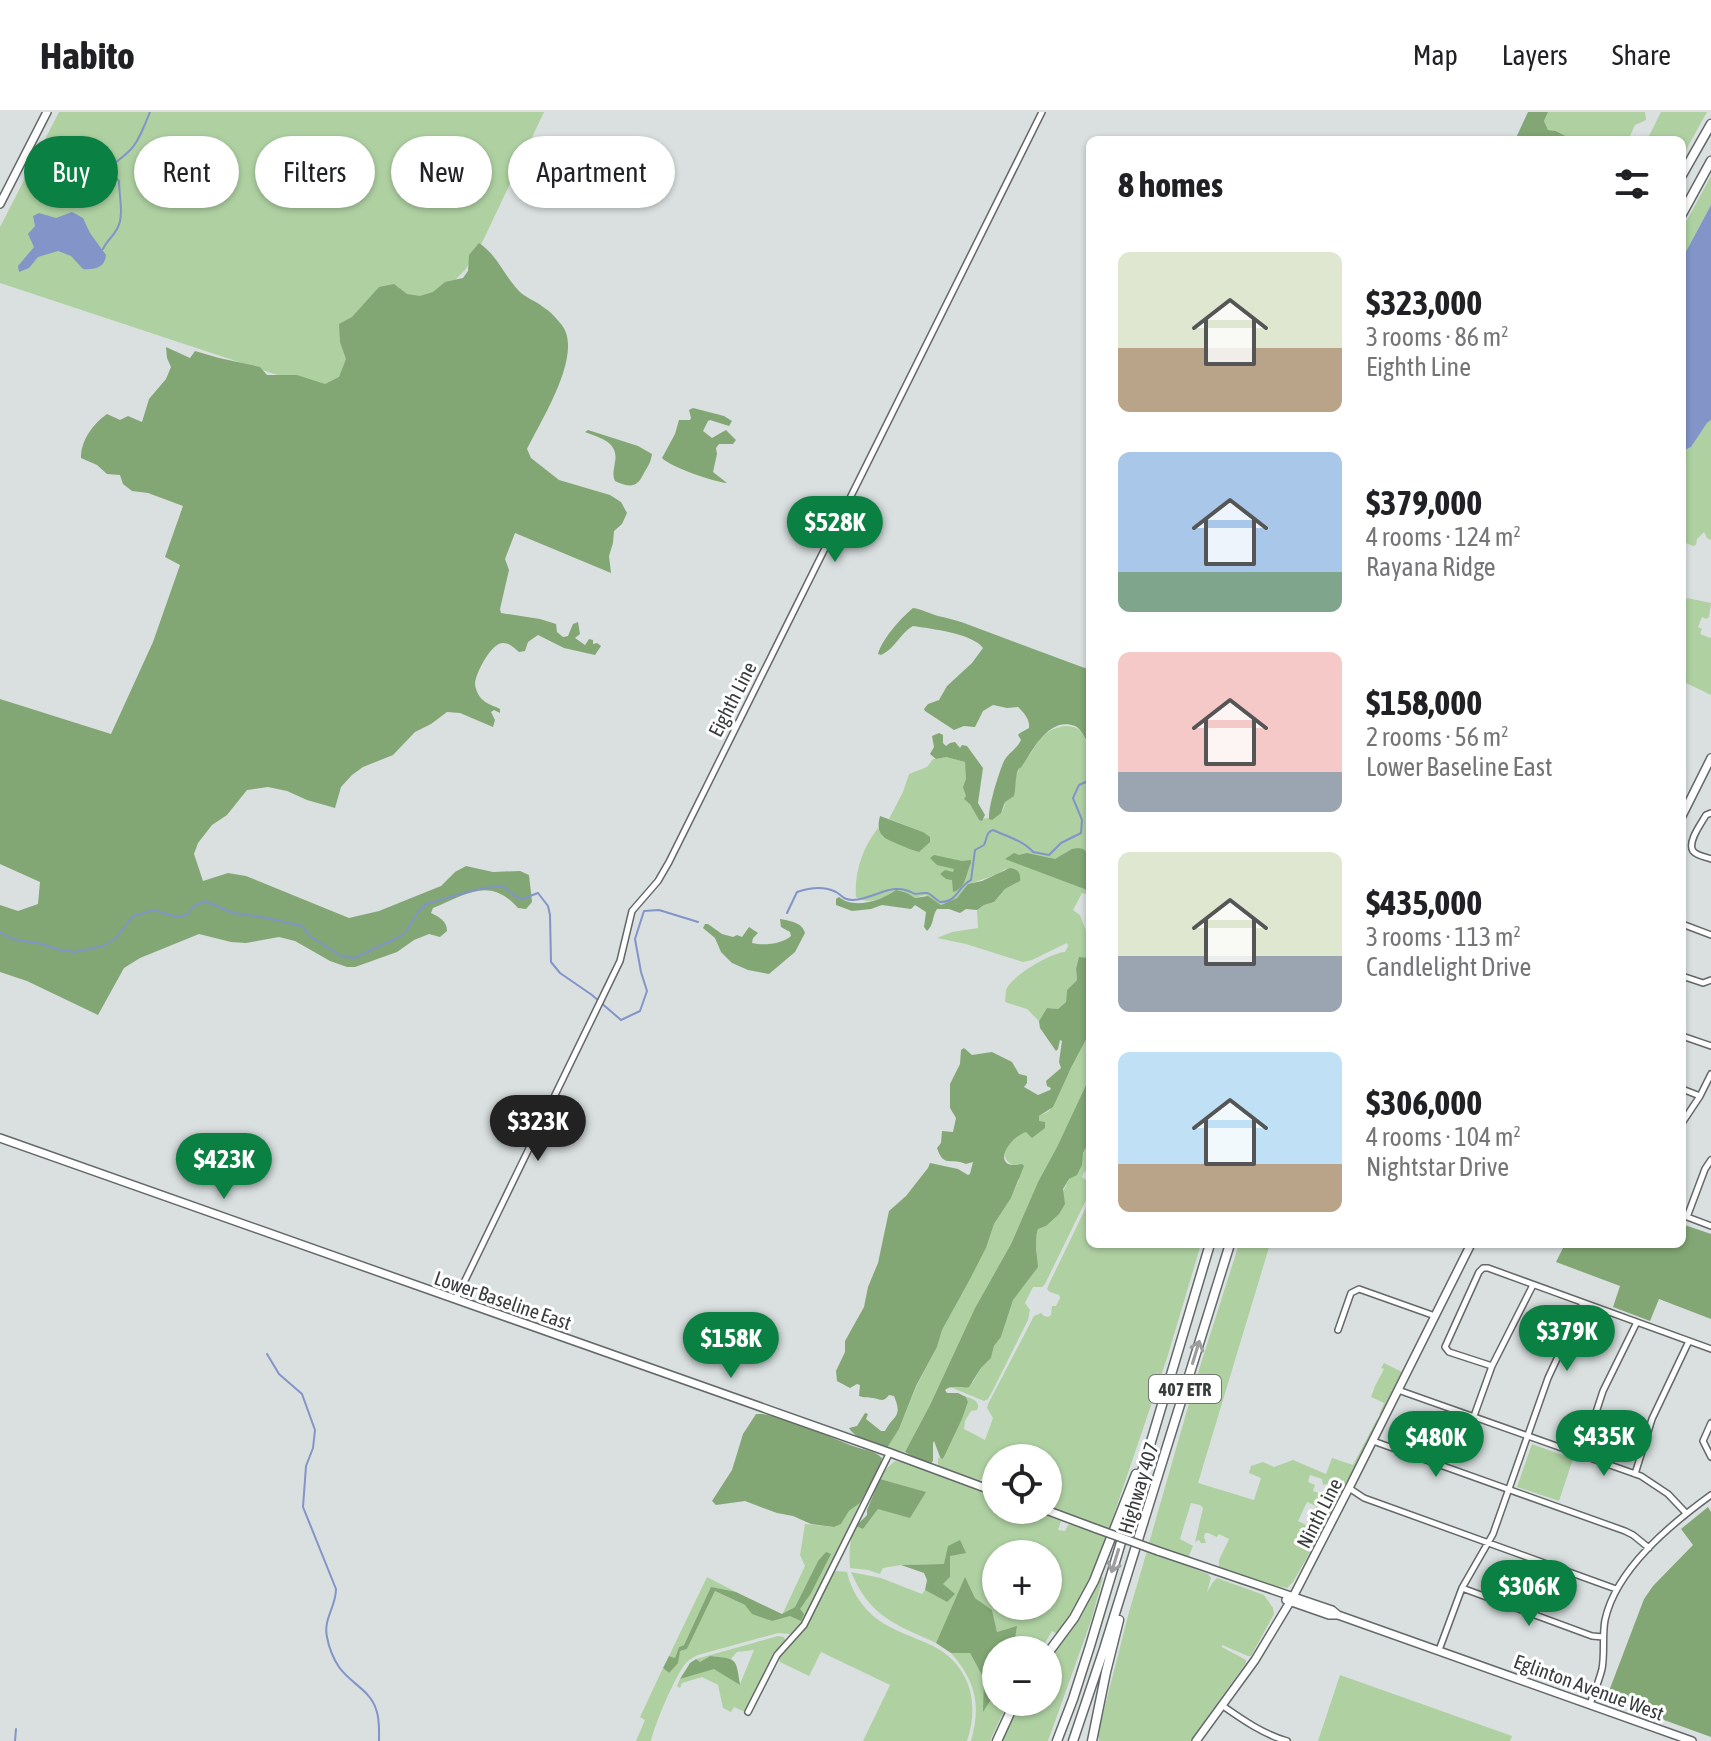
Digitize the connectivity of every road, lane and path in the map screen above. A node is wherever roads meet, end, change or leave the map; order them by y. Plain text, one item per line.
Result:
1 (47, 112) edge
2 (1042, 112) edge
3 (1711, 124) edge
4 (1711, 161) edge
5 (1686, 168) edge
6 (0, 204) edge
7 (1686, 207) edge
8 (1711, 759) edge
9 (1686, 808) edge
10 (1711, 813) edge
11 (1711, 859) edge
12 (1686, 926) edge
13 (1711, 935) edge
14 (1686, 977) edge
15 (1711, 980) edge
16 (1686, 1037) edge
17 (1711, 1046) edge
18 (1711, 1074) edge
19 (1686, 1091) edge
20 (1700, 1096) junction
21 (1686, 1117) edge
22 (0, 1138) edge
23 (1711, 1160) edge
24 (1686, 1214) edge
25 (1686, 1216) edge
26 (1711, 1226) edge
27 (1209, 1248) edge
28 (1229, 1248) edge
29 (1469, 1248) edge
30 (1533, 1285) junction
31 (456, 1300) junction
32 (1583, 1303) junction
33 (1435, 1316) junction
34 (1637, 1322) junction
35 (1338, 1330) dead end
36 (1689, 1341) junction
37 (1711, 1349) edge
38 (1492, 1366) junction
39 (1398, 1390) junction
40 (1474, 1416) junction
41 (1711, 1423) edge
42 (1528, 1436) junction
43 (1373, 1441) junction
44 (890, 1452) junction
45 (1582, 1455) junction
46 (1711, 1457) edge
47 (1145, 1460) junction
48 (1635, 1474) junction
49 (982, 1487) edge
50 (1349, 1488) junction
51 (1509, 1489) junction
52 (1711, 1495) edge
53 (1686, 1513) junction
54 (1062, 1516) edge
55 (1140, 1534) junction
56 (1489, 1543) junction
57 (1649, 1548) junction
58 (1462, 1588) junction
59 (1616, 1589) junction
60 (1291, 1599) junction
61 (1061, 1636) edge
62 (1603, 1637) junction
63 (1439, 1650) junction
64 (1590, 1704) junction
65 (1223, 1706) junction
66 (748, 1712) dead end
67 (1009, 1716) edge
68 (997, 1741) edge
69 (1057, 1741) edge
70 (1073, 1741) edge
71 (1092, 1741) edge
72 (1196, 1741) edge
73 (1287, 1741) edge
74 (1692, 1741) edge

1 - 6 main road
2 - 31 street, Eighth Line
3 - 5 highway
4 - 7 highway
8 - 9 main road
10 - 11 street
12 - 13 street
14 - 15 street
16 - 17 street
18 - 20 street
19 - 20 street
20 - 21 street
22 - 31 main road, Lower Baseline East
23 - 24 street
25 - 26 street
27 - 47 highway, Highway 407 / 407 ETR
55 -> 28 highway, Highway 407 / 407 ETR
29 - 33 main road, Ninth Line
30 - 32 street
30 - 38 street
30 - 38 street
31 - 44 main road, Lower Baseline East
32 - 34 street
32 - 42 street
33 - 35 street
33 - 39 main road, Ninth Line
34 - 36 street
34 - 45 street
36 - 37 street
36 - 48 street
38 - 40 street
39 - 40 street
39 - 43 main road, Ninth Line
40 - 42 street
41 - 46 street
42 - 45 street
42 - 51 street
43 - 50 main road, Ninth Line
43 - 51 street
44 - 49 main road, Lower Baseline East
44 - 66 street
45 - 48 street
47 - 61 highway
47 -> 69 highway, Highway 407 / 407 ETR
48 - 53 street
50 - 56 street
50 - 60 main road, Ninth Line
51 - 56 street
51 - 57 street
52 - 53 street
53 - 57 street
54 - 60 main road, Eglinton Avenue West, bridge
55 - 70 highway, Highway 407 / 407 ETR
55 - 71 highway
56 - 58 street
56 - 59 street
57 - 59 street
58 - 62 street
58 - 63 street
59 - 62 street
60 - 63 main road, Eglinton Avenue West
60 - 65 main road, Ninth Line
62 - 64 street
63 - 64 main road, Eglinton Avenue West
64 - 74 main road, Eglinton Avenue West
65 - 72 main road, Ninth Line
65 - 73 street
67 - 68 highway

